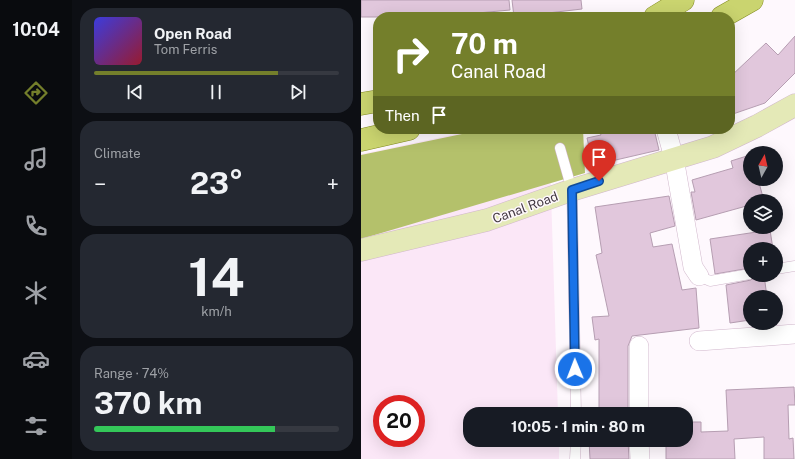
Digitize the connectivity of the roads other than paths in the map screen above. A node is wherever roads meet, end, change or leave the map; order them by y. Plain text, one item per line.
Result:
1 (683, 0) edge
2 (752, 0) edge
3 (663, 12) edge
4 (731, 12) edge
5 (373, 102) edge
6 (361, 104) edge
7 (795, 104) edge
8 (387, 134) edge
9 (667, 134) edge
10 (361, 140) edge
11 (560, 148) dead end
12 (674, 158) junction
13 (572, 190) junction
14 (361, 250) edge
15 (795, 266) edge
16 (783, 268) edge
17 (743, 275) edge
18 (699, 276) joint
19 (795, 334) edge
20 (699, 341) dead end
21 (639, 346) dead end
22 (576, 407) edge
23 (639, 407) edge
24 (576, 447) edge
25 (639, 447) edge
26 (575, 459) edge
27 (640, 459) edge

1 - 3 main road
2 - 4 main road
5 - 6 main road
7 - 12 street, Canal Road
8 - 10 main road
9 - 12 street
11 - 13 lane
12 - 13 street, Canal Road
12 - 18 street
13 - 14 street, Canal Road
13 - 22 lane
15 - 16 lane
17 - 18 lane
19 - 20 street
21 - 23 street
24 - 26 lane
25 - 27 street

